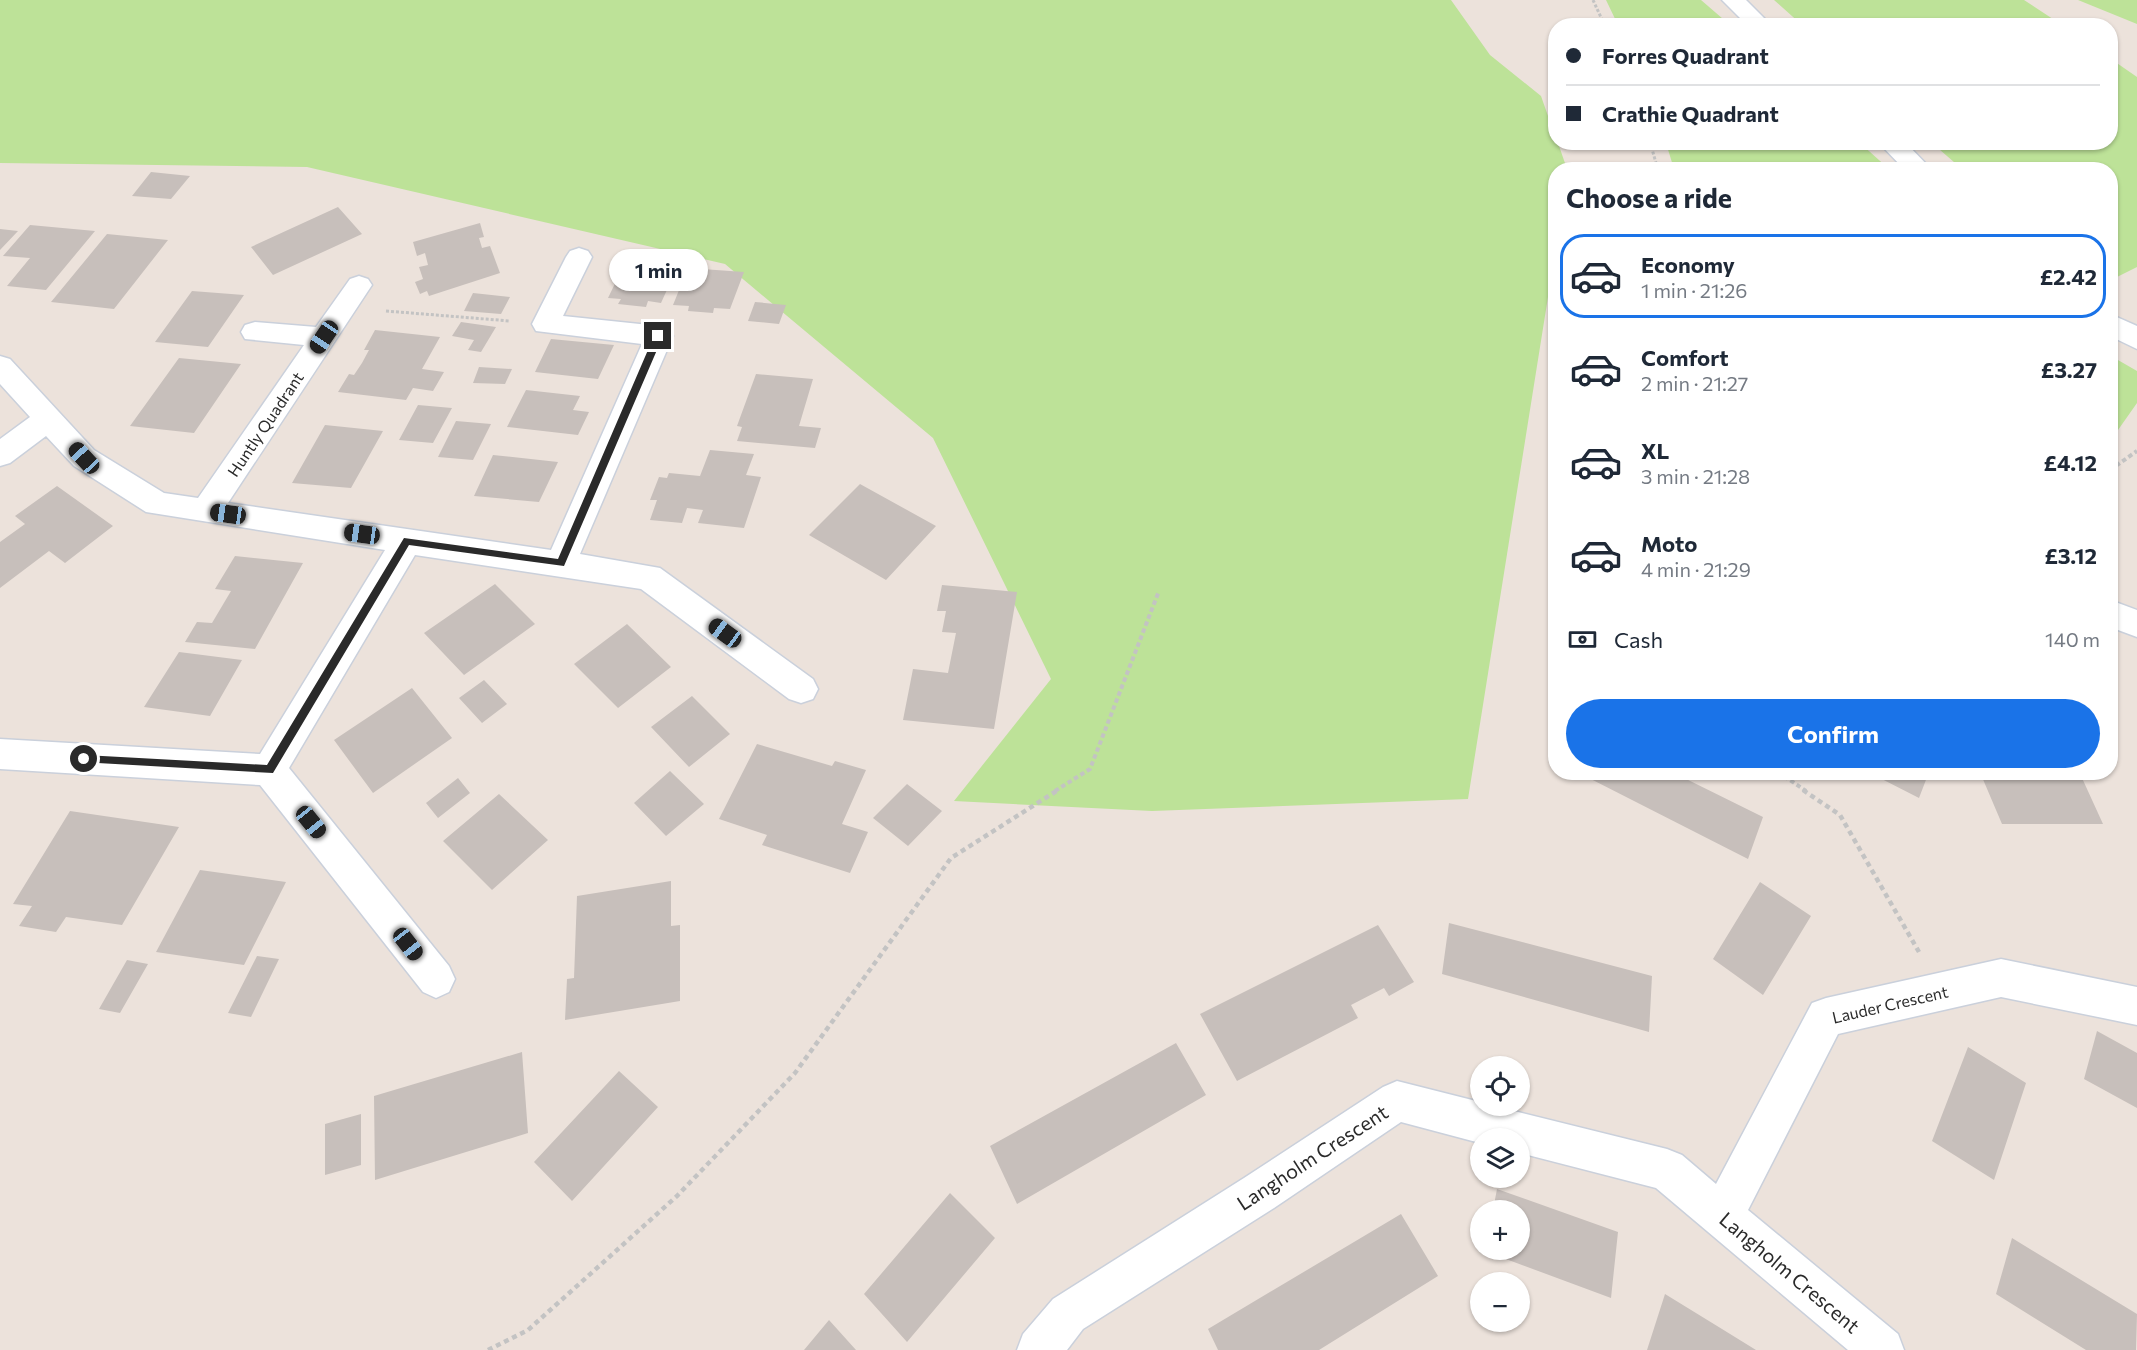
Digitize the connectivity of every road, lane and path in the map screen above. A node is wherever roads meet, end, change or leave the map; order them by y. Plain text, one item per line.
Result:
1 (1593, 0) edge
2 (1732, 0) edge
3 (1601, 18) edge
4 (1752, 18) edge
5 (1899, 150) edge
6 (1911, 162) edge
7 (579, 257) dead end
8 (351, 297) joint
9 (546, 324) junction
10 (2118, 328) edge
11 (255, 332) dead end
12 (324, 337) junction
13 (2137, 339) edge
14 (0, 366) edge
15 (48, 419) junction
16 (2137, 451) edge
17 (0, 455) edge
18 (2118, 464) edge
19 (206, 511) junction
20 (407, 541) junction
21 (561, 563) junction
22 (1159, 591) dead end
23 (2118, 616) edge
24 (2137, 624) edge
25 (801, 689) dead end
26 (0, 754) edge
27 (269, 770) junction
28 (1790, 780) edge
29 (436, 979) dead end
30 (1941, 991) junction
31 (2137, 1006) edge
32 (1722, 1216) junction
33 (488, 1350) edge
34 (1039, 1350) edge
35 (1882, 1350) edge

1 - 3 path
2 - 4 street
5 - 6 street
7 - 9 street
8 - 9 path
8 - 12 street, Huntly Quadrant
9 - 21 street
10 - 13 street
11 - 12 street
12 - 19 street, Huntly Quadrant
14 - 15 street
15 - 17 street
15 - 19 street
16 - 18 path
19 - 20 street
20 - 21 street
20 - 27 street
21 - 25 street
22 - 33 path
23 - 24 street
26 - 27 street
27 - 29 street
28 - 30 path
30 - 31 street, Lauder Crescent
30 - 32 street, Lauder Crescent
32 - 34 street, Langholm Crescent
32 - 35 street, Langholm Crescent

